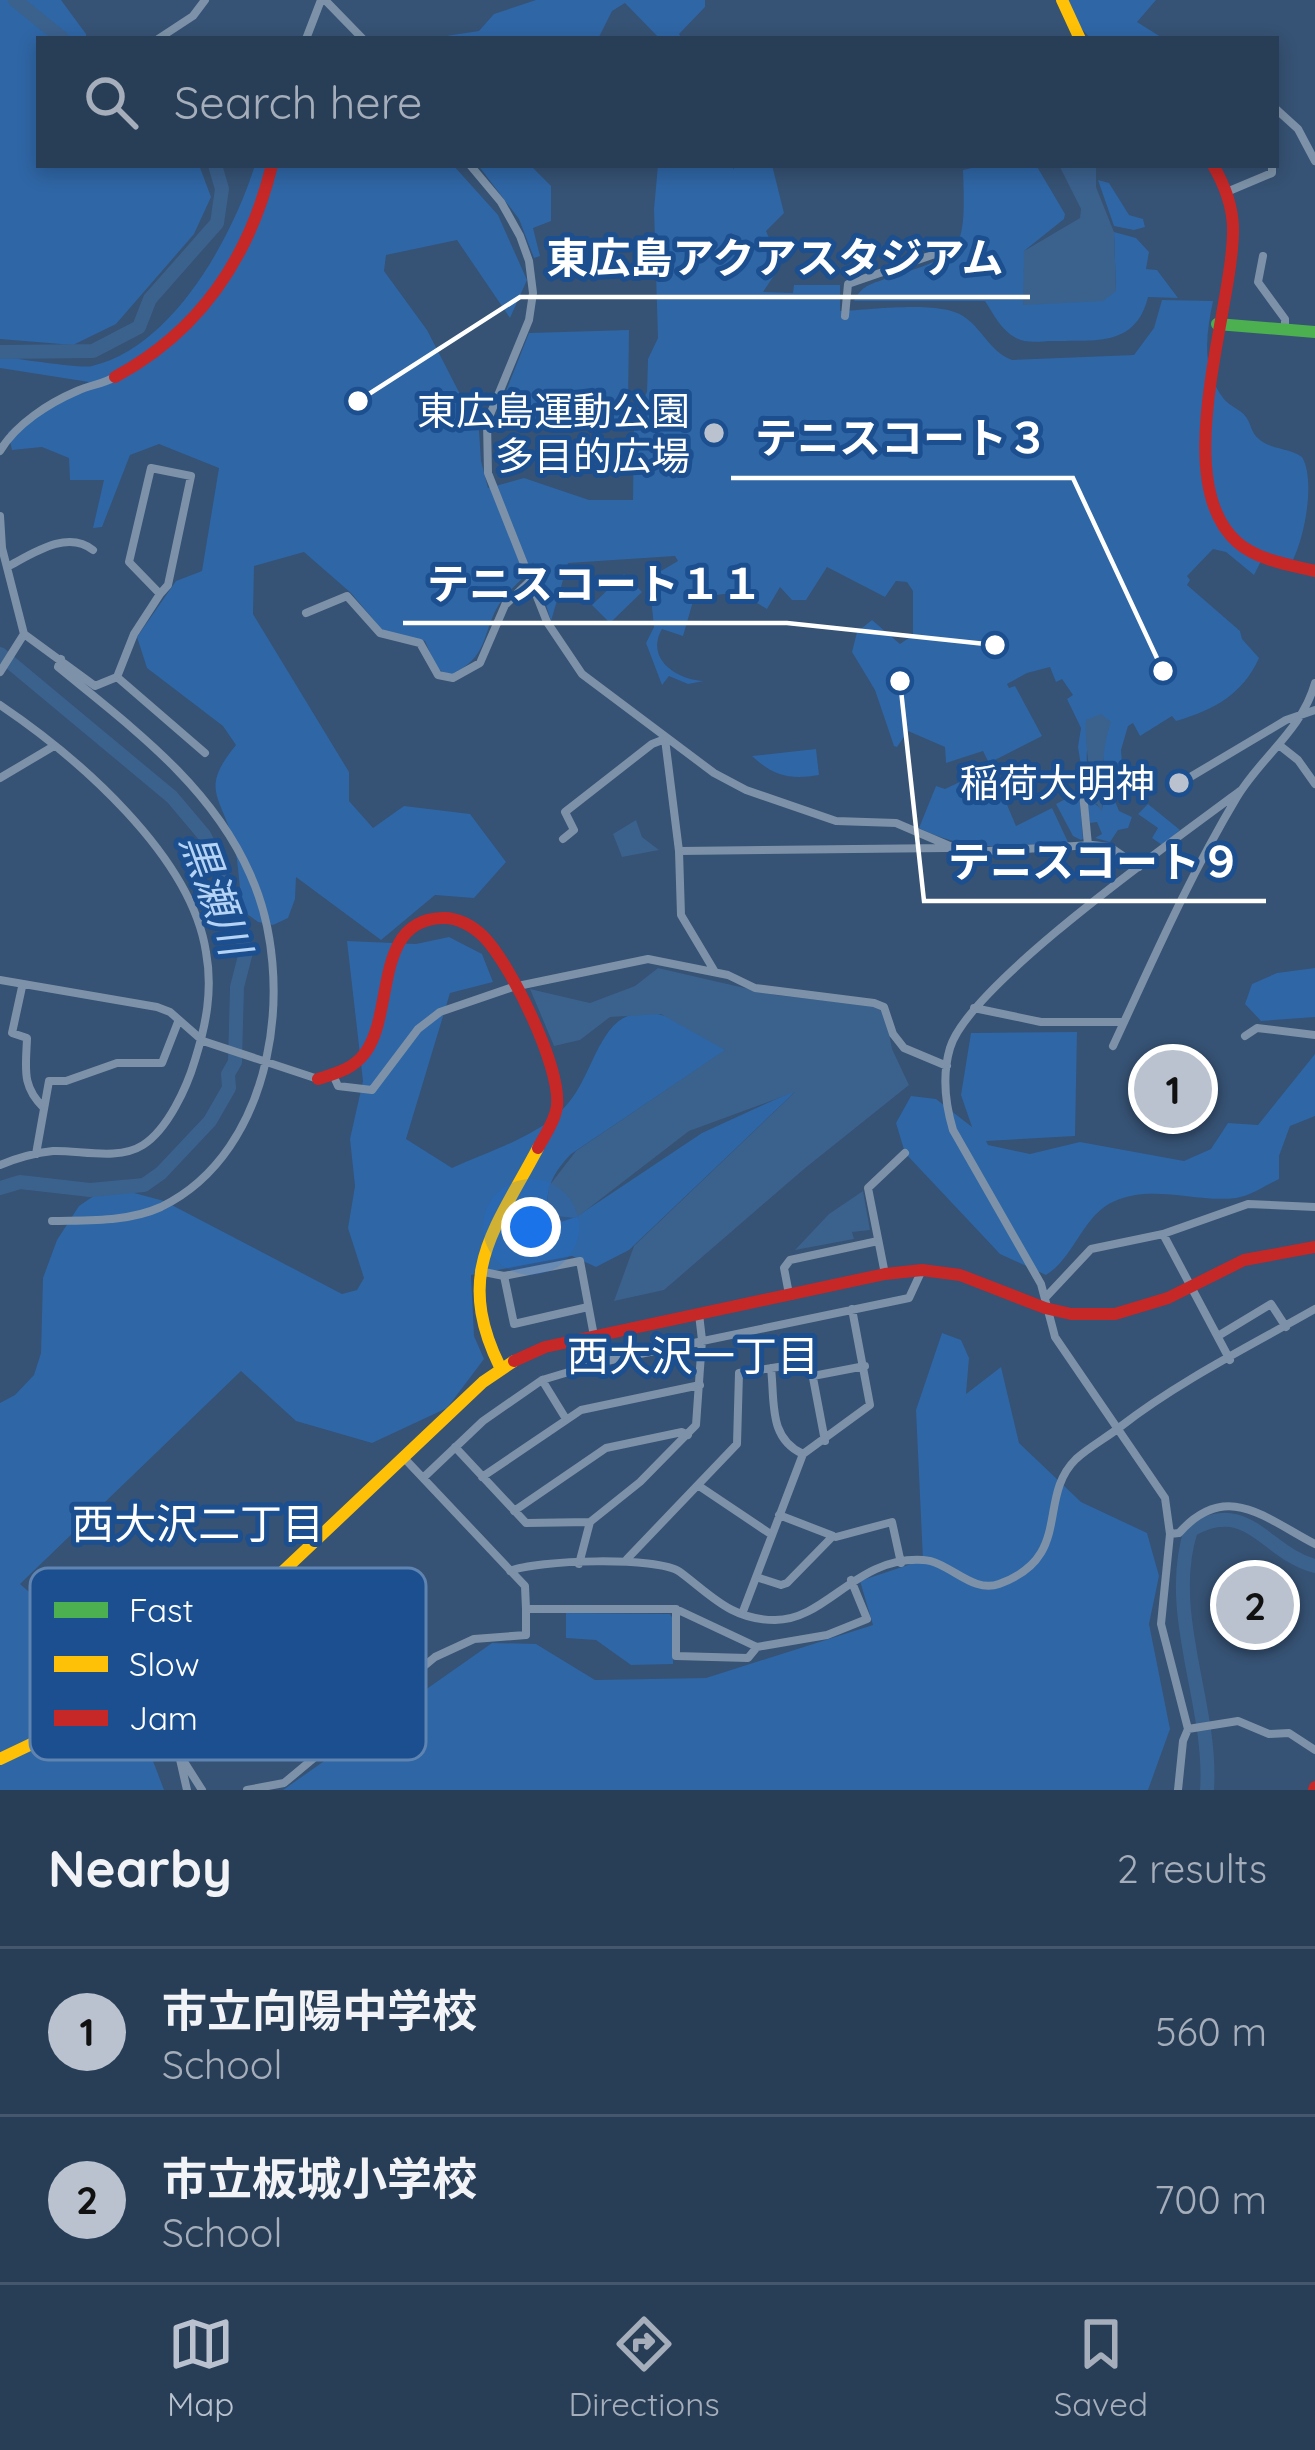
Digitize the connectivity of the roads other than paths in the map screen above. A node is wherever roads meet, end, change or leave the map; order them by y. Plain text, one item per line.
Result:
1 (205, 0) edge
2 (323, 0) edge
3 (1062, 0) edge
4 (163, 36) edge
5 (307, 36) edge
6 (360, 36) edge
7 (1079, 36) edge
8 (1279, 114) edge
9 (1315, 161) edge
10 (271, 168) edge
11 (473, 168) edge
12 (1215, 168) edge
13 (1272, 168) edge
14 (1229, 191) junction
15 (939, 246) dead end
16 (1263, 256) dead end
17 (845, 316) dead end
18 (1217, 324) junction
19 (1286, 331) junction
20 (1315, 332) edge
21 (115, 377) joint
22 (0, 451) edge
23 (0, 516) edge
24 (93, 550) dead end
25 (7, 567) junction
26 (1315, 571) edge
27 (530, 581) junction
28 (160, 594) junction
29 (306, 613) dead end
30 (22, 637) junction
31 (61, 658) junction
32 (0, 672) edge
33 (117, 677) junction
34 (1315, 683) edge
35 (0, 704) edge
36 (1315, 710) edge
37 (1304, 712) junction
38 (665, 739) junction
39 (54, 746) junction
40 (1279, 746) junction
41 (205, 753) dead end
42 (1078, 774) dead end
43 (1192, 776) dead end
44 (0, 778) edge
45 (1315, 784) edge
46 (1240, 791) junction
47 (563, 839) dead end
48 (1088, 845) junction
49 (952, 848) junction
50 (679, 850) junction
51 (1139, 867) junction
52 (715, 972) junction
53 (0, 980) edge
54 (22, 987) dead end
55 (513, 987) junction
56 (972, 1008) junction
57 (178, 1022) dead end
58 (1124, 1022) junction
59 (1315, 1035) edge
60 (1245, 1036) dead end
61 (202, 1040) junction
62 (1113, 1046) dead end
63 (265, 1064) junction
64 (947, 1066) junction
65 (334, 1077) junction
66 (318, 1079) joint
67 (44, 1108) junction
68 (905, 1153) dead end
69 (36, 1154) junction
70 (0, 1166) edge
71 (1315, 1207) edge
72 (52, 1221) dead end
73 (1163, 1234) junction
74 (878, 1241) junction
75 (1315, 1247) edge
76 (922, 1270) junction
77 (478, 1271) junction
78 (885, 1274) junction
79 (505, 1276) junction
80 (1192, 1287) junction
81 (789, 1294) junction
82 (1045, 1303) junction
83 (588, 1307) junction
84 (852, 1310) junction
85 (1315, 1310) edge
86 (699, 1312) junction
87 (1286, 1327) junction
88 (594, 1336) junction
89 (1218, 1336) junction
90 (702, 1340) junction
91 (1231, 1360) junction
92 (865, 1366) junction
93 (500, 1367) junction
94 (771, 1368) junction
95 (813, 1376) junction
96 (542, 1379) junction
97 (700, 1385) junction
98 (566, 1419) junction
99 (1119, 1428) junction
100 (688, 1435) junction
101 (825, 1441) junction
102 (455, 1448) junction
103 (802, 1454) junction
104 (405, 1459) junction
105 (482, 1477) junction
106 (423, 1478) junction
107 (699, 1486) junction
108 (514, 1511) junction
109 (779, 1515) junction
110 (590, 1522) junction
111 (1170, 1534) junction
112 (772, 1535) junction
113 (833, 1536) junction
114 (1315, 1544) edge
115 (626, 1561) junction
116 (901, 1563) junction
117 (579, 1564) junction
118 (287, 1568) edge
119 (510, 1571) junction
120 (756, 1577) junction
121 (851, 1580) junction
122 (526, 1609) junction
123 (676, 1609) junction
124 (742, 1614) junction
125 (757, 1647) junction
126 (426, 1668) edge
127 (1191, 1728) junction
128 (30, 1745) edge
129 (1315, 1750) edge
130 (0, 1759) edge
131 (180, 1760) edge
132 (182, 1760) edge
133 (312, 1760) edge
134 (187, 1790) edge
135 (202, 1790) edge
136 (247, 1790) edge
137 (1178, 1790) edge

1 - 4 street
2 - 5 street
2 - 6 street
3 - 7 street
8 - 9 street
10 - 21 street
11 - 27 street
12 - 14 street
13 - 14 street
14 - 18 street
15 - 17 street
16 - 19 street
18 - 19 street
18 - 26 street
19 - 20 street
21 - 22 street
23 - 25 street
24 - 25 street
25 - 30 street
27 - 29 street
27 - 38 street
28 - 28 street
28 - 33 street
30 - 31 street
30 - 32 street
31 - 33 street
31 - 63 street
33 - 41 street
34 - 37 street
35 - 39 street
36 - 37 street
37 - 40 street
37 - 43 street
38 - 47 street
38 - 49 street
38 - 50 street
39 - 44 street
39 - 61 street
40 - 45 street
40 - 46 street
42 - 48 street
46 - 51 street
46 - 58 street
48 - 49 street
48 - 51 street
49 - 50 street
50 - 52 street
51 - 56 street
52 - 55 street
52 - 64 street
53 - 61 street
54 - 67 street
55 - 65 street
55 - 65 street
55 - 77 street
56 - 58 street
56 - 64 street
57 - 67 street
58 - 62 street
59 - 60 street
61 - 63 street
61 - 69 street
63 - 66 street
63 - 72 street
64 - 82 street
65 - 66 street
67 - 69 street
68 - 74 street
69 - 70 street
71 - 73 street
73 - 80 street
73 - 82 street
74 - 78 street
74 - 81 street
75 - 80 street
76 - 78 street
76 - 82 street
76 - 84 street
77 - 79 street
77 - 93 street
78 - 81 street
79 - 83 street
79 - 83 street
80 - 82 street
80 - 89 street
81 - 86 street
82 - 99 street
83 - 88 street
84 - 90 street
84 - 92 street
85 - 87 street
86 - 88 street
86 - 90 street
87 - 89 street
87 - 91 street
88 - 93 street
89 - 91 street
90 - 96 street
90 - 97 street
91 - 99 street
92 - 95 street
92 - 101 street
93 - 104 street
94 - 95 street
94 - 103 street
94 - 107 street
95 - 101 street
96 - 98 street
96 - 102 street
97 - 98 street
97 - 100 street
98 - 105 street
99 - 111 street
99 - 116 street
100 - 108 street
100 - 110 street
101 - 103 street
102 - 105 street
102 - 106 street
103 - 109 street
104 - 106 street
104 - 118 street
105 - 108 street
106 - 119 street
107 - 112 street
107 - 115 street
108 - 110 street
109 - 112 street
109 - 113 street
110 - 117 street
111 - 114 street
111 - 127 street
112 - 120 street
113 - 116 street
113 - 120 street
115 - 117 street
115 - 124 street
116 - 121 street
117 - 119 street
119 - 122 street
120 - 124 street
121 - 124 street
121 - 125 street
122 - 123 street
122 - 126 street
123 - 125 street
123 - 125 street
127 - 129 street
127 - 137 street
128 - 130 street
131 - 134 street
132 - 135 street
133 - 136 street

